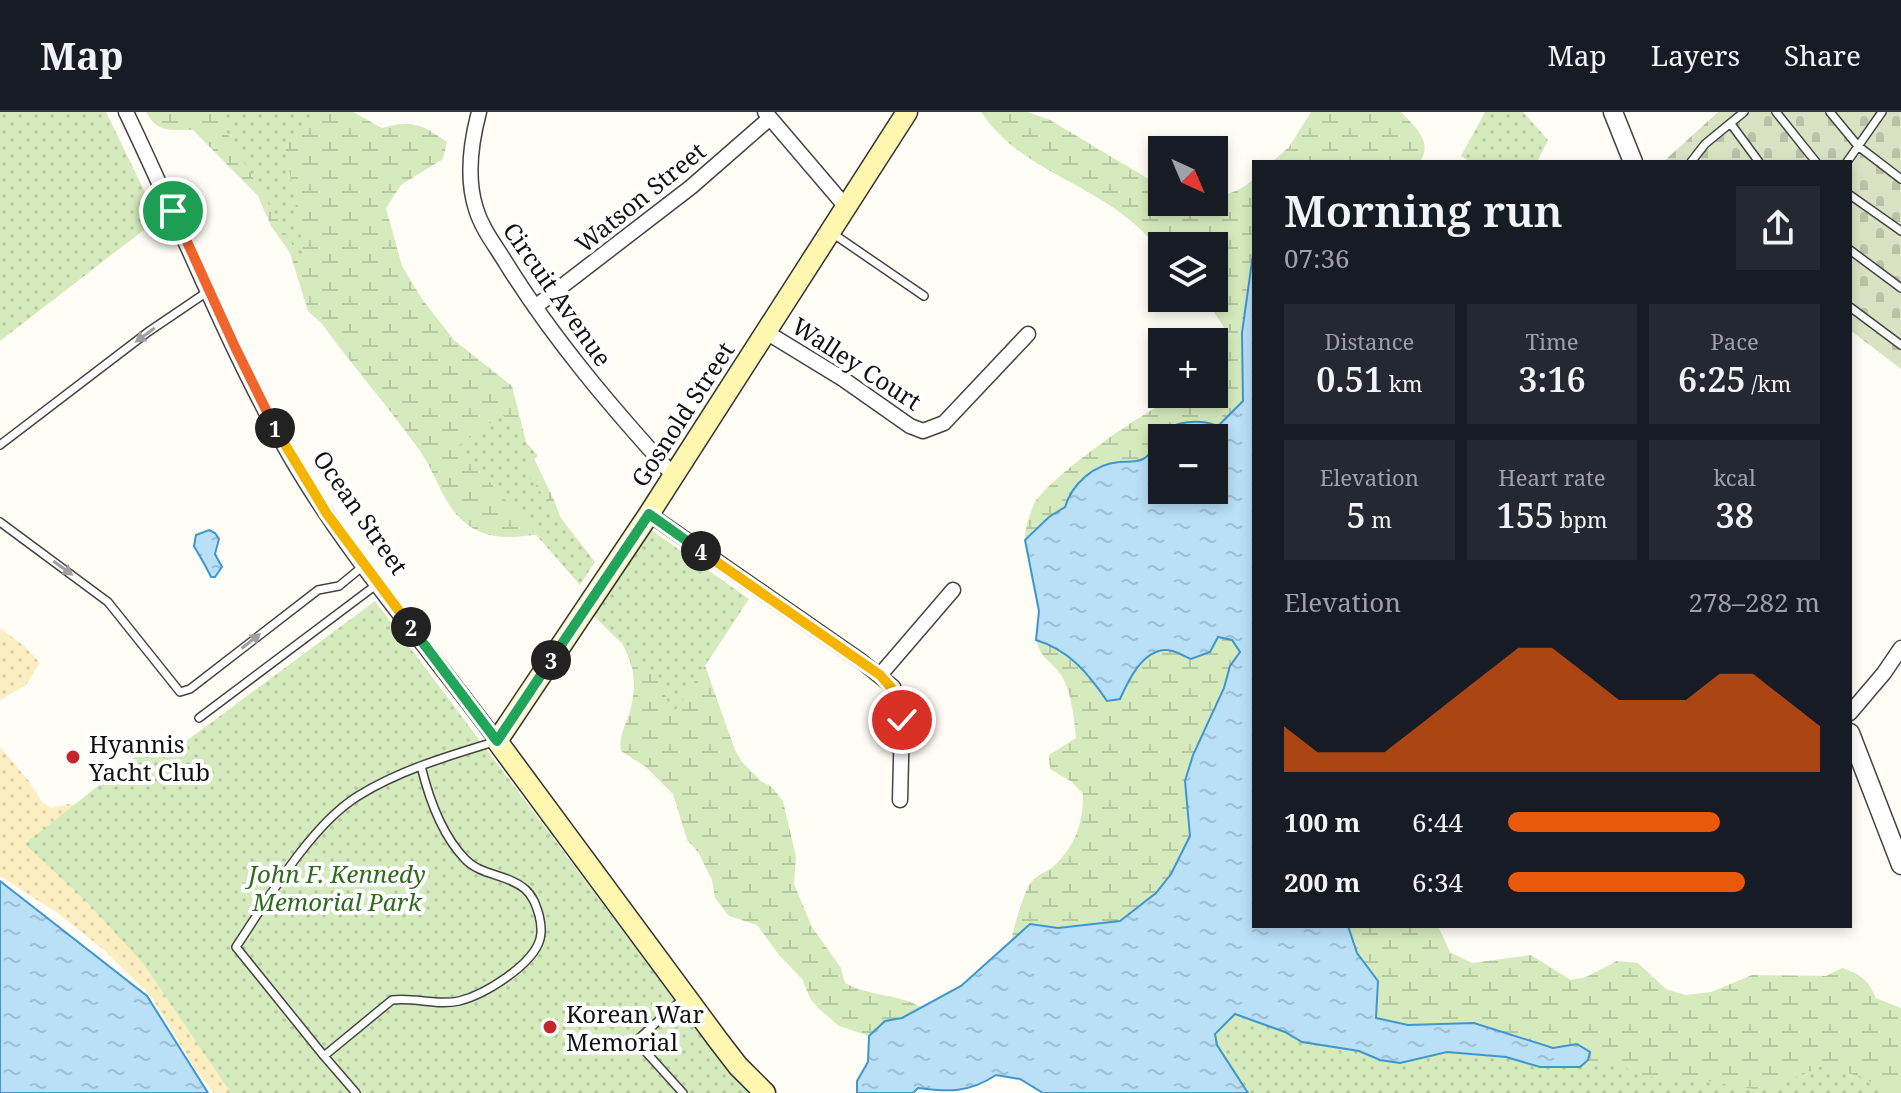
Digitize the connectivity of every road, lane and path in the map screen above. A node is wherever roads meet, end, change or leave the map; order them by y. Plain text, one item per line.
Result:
1 (126, 112) edge
2 (479, 112) edge
3 (907, 112) edge
4 (1613, 112) edge
5 (1744, 112) edge
6 (1776, 112) edge
7 (1830, 112) edge
8 (1882, 112) edge
9 (768, 115) edge
10 (1731, 124) junction
11 (1858, 146) junction
12 (1632, 160) edge
13 (1693, 160) edge
14 (1758, 160) edge
15 (1814, 160) edge
16 (1848, 160) edge
17 (1901, 179) edge
18 (1852, 196) edge
19 (846, 207) junction
20 (1901, 231) edge
21 (830, 232) junction
22 (1852, 251) edge
23 (1901, 288) edge
24 (209, 290) junction
25 (924, 296) dead end
26 (535, 307) junction
27 (1852, 308) edge
28 (766, 332) junction
29 (1028, 334) dead end
30 (1901, 345) edge
31 (0, 445) edge
32 (673, 475) junction
33 (649, 514) junction
34 (0, 522) edge
35 (364, 565) junction
36 (378, 584) junction
37 (953, 590) dead end
38 (1901, 648) edge
39 (880, 675) junction
40 (1852, 711) edge
41 (199, 718) dead end
42 (1852, 738) edge
43 (497, 741) junction
44 (421, 766) junction
45 (900, 800) dead end
46 (1901, 865) edge
47 (686, 995) junction
48 (324, 1056) junction
49 (356, 1093) edge
50 (683, 1093) edge
51 (765, 1093) edge

1 - 24 street, Ocean Street
2 - 26 street, Circuit Avenue
3 - 19 main road, Gosnold Street
4 - 12 street
5 - 10 lane
6 - 15 lane
7 - 11 lane
8 - 11 lane
9 - 19 street
9 - 26 street, Watson Street
10 - 13 lane
10 - 14 lane
11 - 16 lane
11 - 17 lane
18 - 20 lane
19 - 21 main road, Gosnold Street
21 - 25 lane
21 - 28 main road, Gosnold Street
22 - 23 lane
24 -> 31 lane
24 - 35 street, Ocean Street
26 - 32 street, Circuit Avenue
27 - 30 lane
28 - 29 street, Walley Court
28 - 32 main road, Gosnold Street
32 - 33 main road, Gosnold Street
33 - 39 street
33 - 43 main road, Gosnold Street
34 -> 35 lane
35 - 36 street, Ocean Street
36 - 41 lane
36 - 43 street, Ocean Street
37 - 39 street
38 - 40 street
39 - 45 street
42 - 46 street
43 - 44 lane
43 - 47 main road, Ocean Street
44 - 48 lane
44 - 48 lane
47 - 50 lane
47 - 51 main road, Ocean Street
48 - 49 lane

